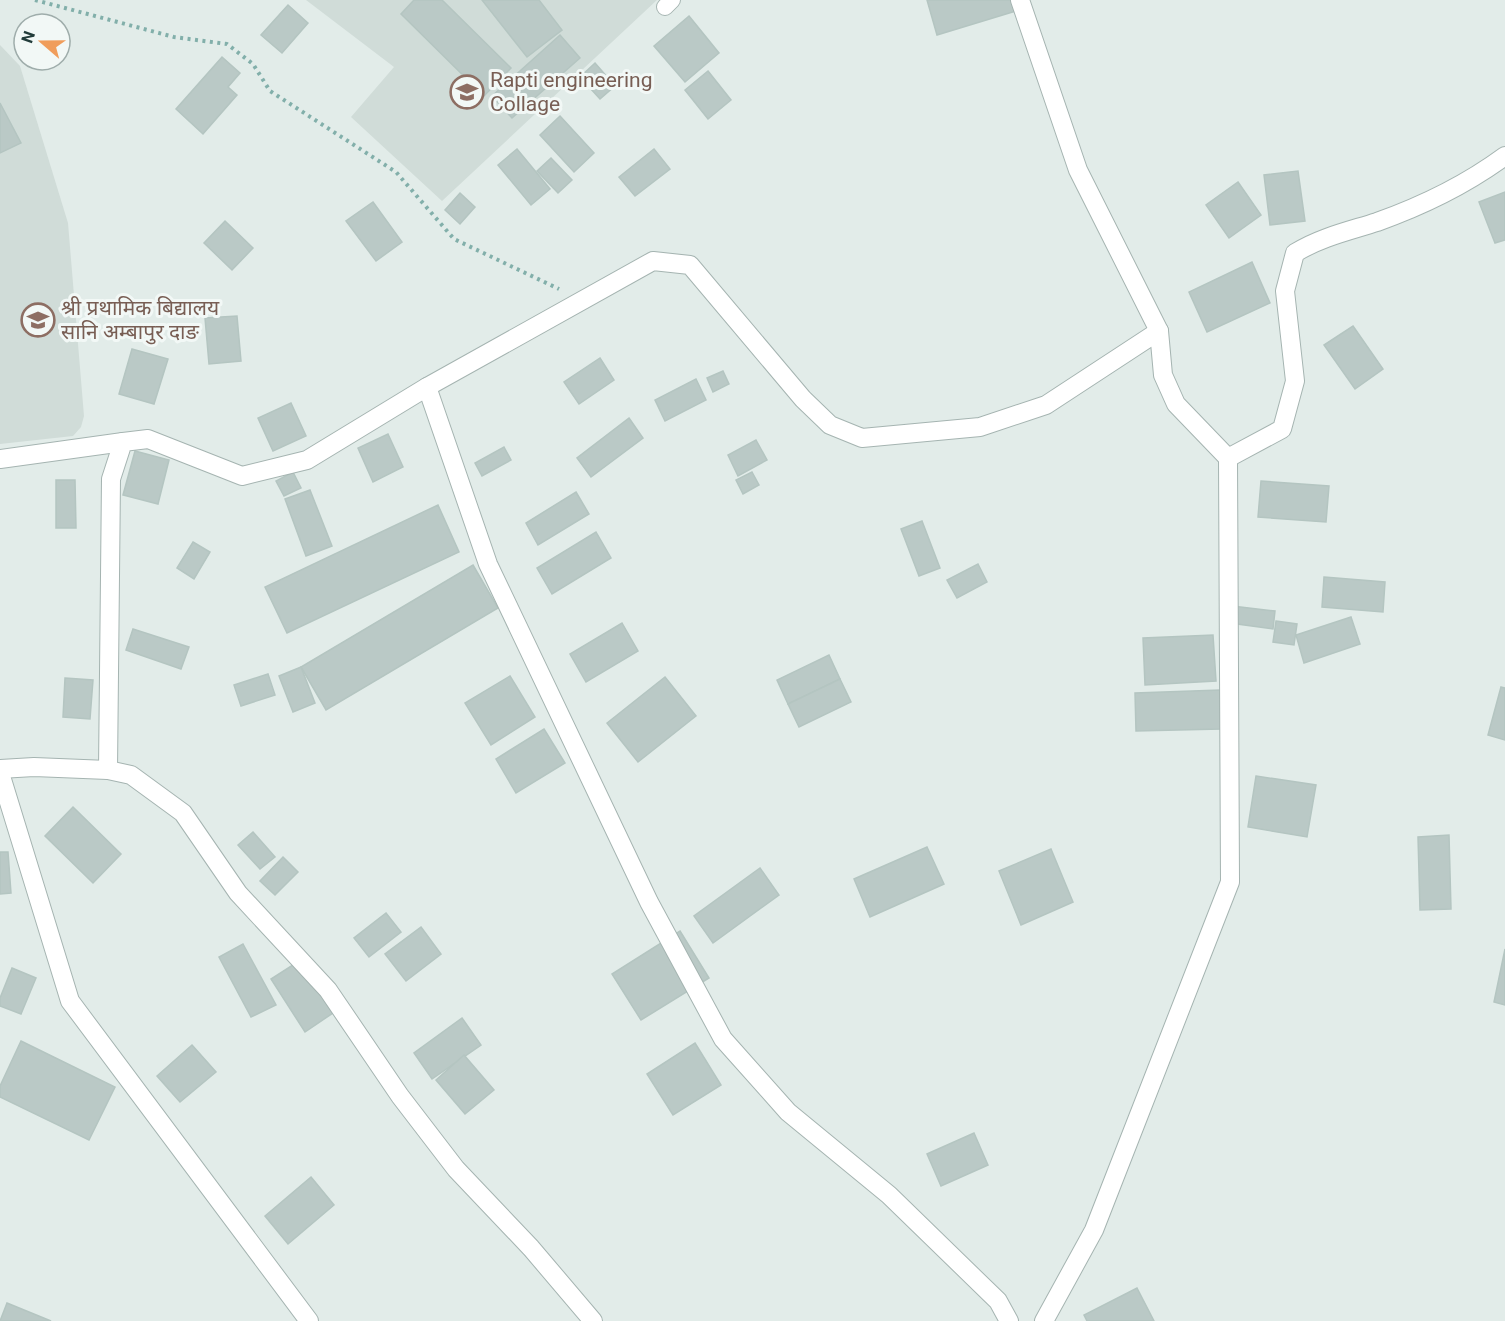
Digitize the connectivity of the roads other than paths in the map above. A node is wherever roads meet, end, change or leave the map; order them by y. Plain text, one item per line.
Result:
1 (1020, 0) edge
2 (1505, 156) edge
3 (1159, 331) junction
4 (427, 387) junction
5 (123, 442) junction
6 (1228, 458) junction
7 (0, 459) edge
8 (108, 770) junction
9 (0, 771) edge
10 (309, 1321) edge
11 (593, 1321) edge
12 (1010, 1321) edge
13 (1044, 1321) edge

1 - 3 street
2 - 6 street
3 - 4 street
3 - 6 street
4 - 5 street
4 - 12 street
5 - 7 street
5 - 8 street
6 - 13 street
8 - 9 street
8 - 11 street
9 - 10 street

